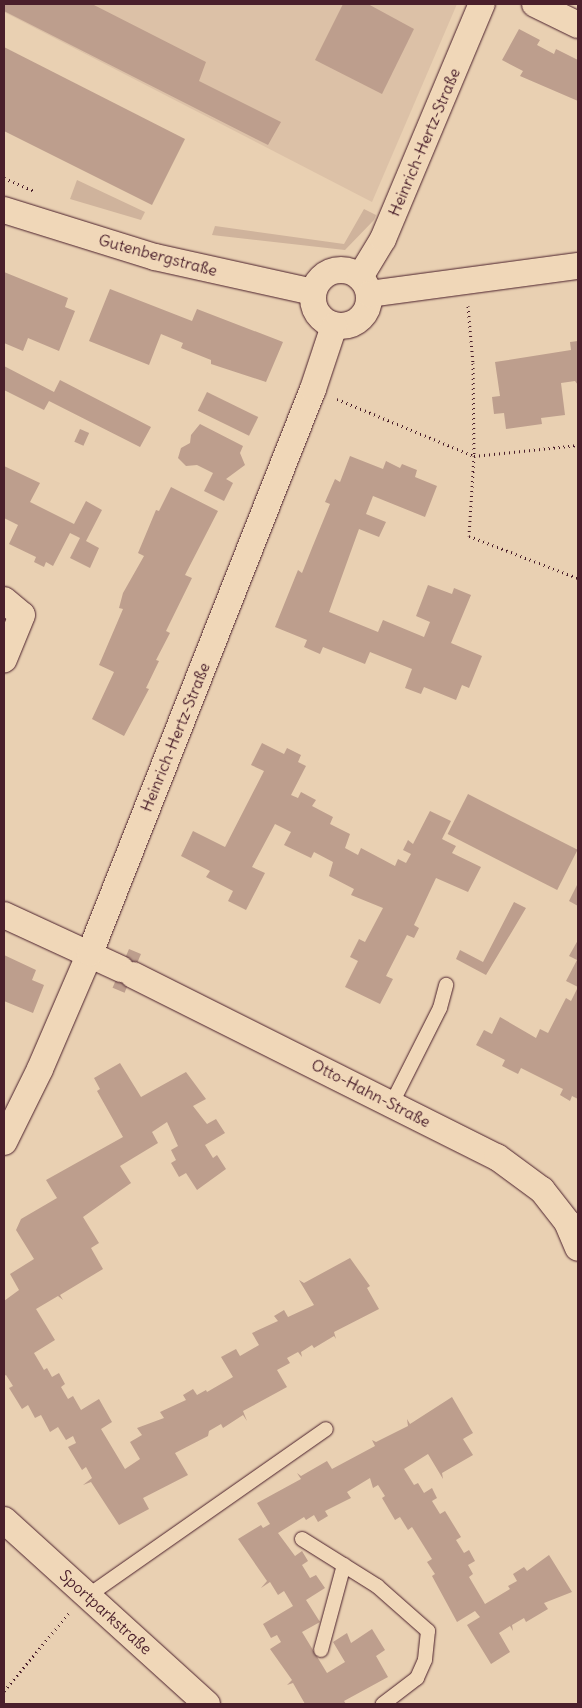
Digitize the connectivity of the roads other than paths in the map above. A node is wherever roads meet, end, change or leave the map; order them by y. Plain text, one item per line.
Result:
1 (482, 4) edge
2 (535, 4) edge
3 (578, 24) edge
4 (4, 210) edge
5 (578, 266) edge
6 (365, 285) junction
7 (313, 292) junction
8 (334, 326) junction
9 (4, 600) edge
10 (4, 659) edge
11 (4, 915) edge
12 (90, 953) junction
13 (446, 985) dead end
14 (392, 1103) junction
15 (4, 1142) edge
16 (578, 1248) edge
17 (326, 1429) dead end
18 (4, 1520) edge
19 (302, 1539) dead end
20 (344, 1566) junction
21 (87, 1594) junction
22 (321, 1650) dead end
23 (207, 1704) edge
24 (383, 1704) edge

1 - 6 street, Heinrich-Hertz-Straße
2 - 3 street
4 - 7 street, Gutenbergstraße
5 - 6 street
6 - 7 street
6 - 8 street
7 - 8 street
8 - 12 street, Heinrich-Hertz-Straße
9 - 10 street
11 - 12 street, Otto-Hahn-Straße
12 - 14 street, Otto-Hahn-Straße
12 - 15 street, Heinrich-Hertz-Straße
13 - 14 lane
14 - 16 street, Otto-Hahn-Straße
17 - 21 lane
18 - 21 street, Sportparkstraße
19 - 20 lane
20 - 22 lane
20 - 24 lane
21 - 23 street, Sportparkstraße

